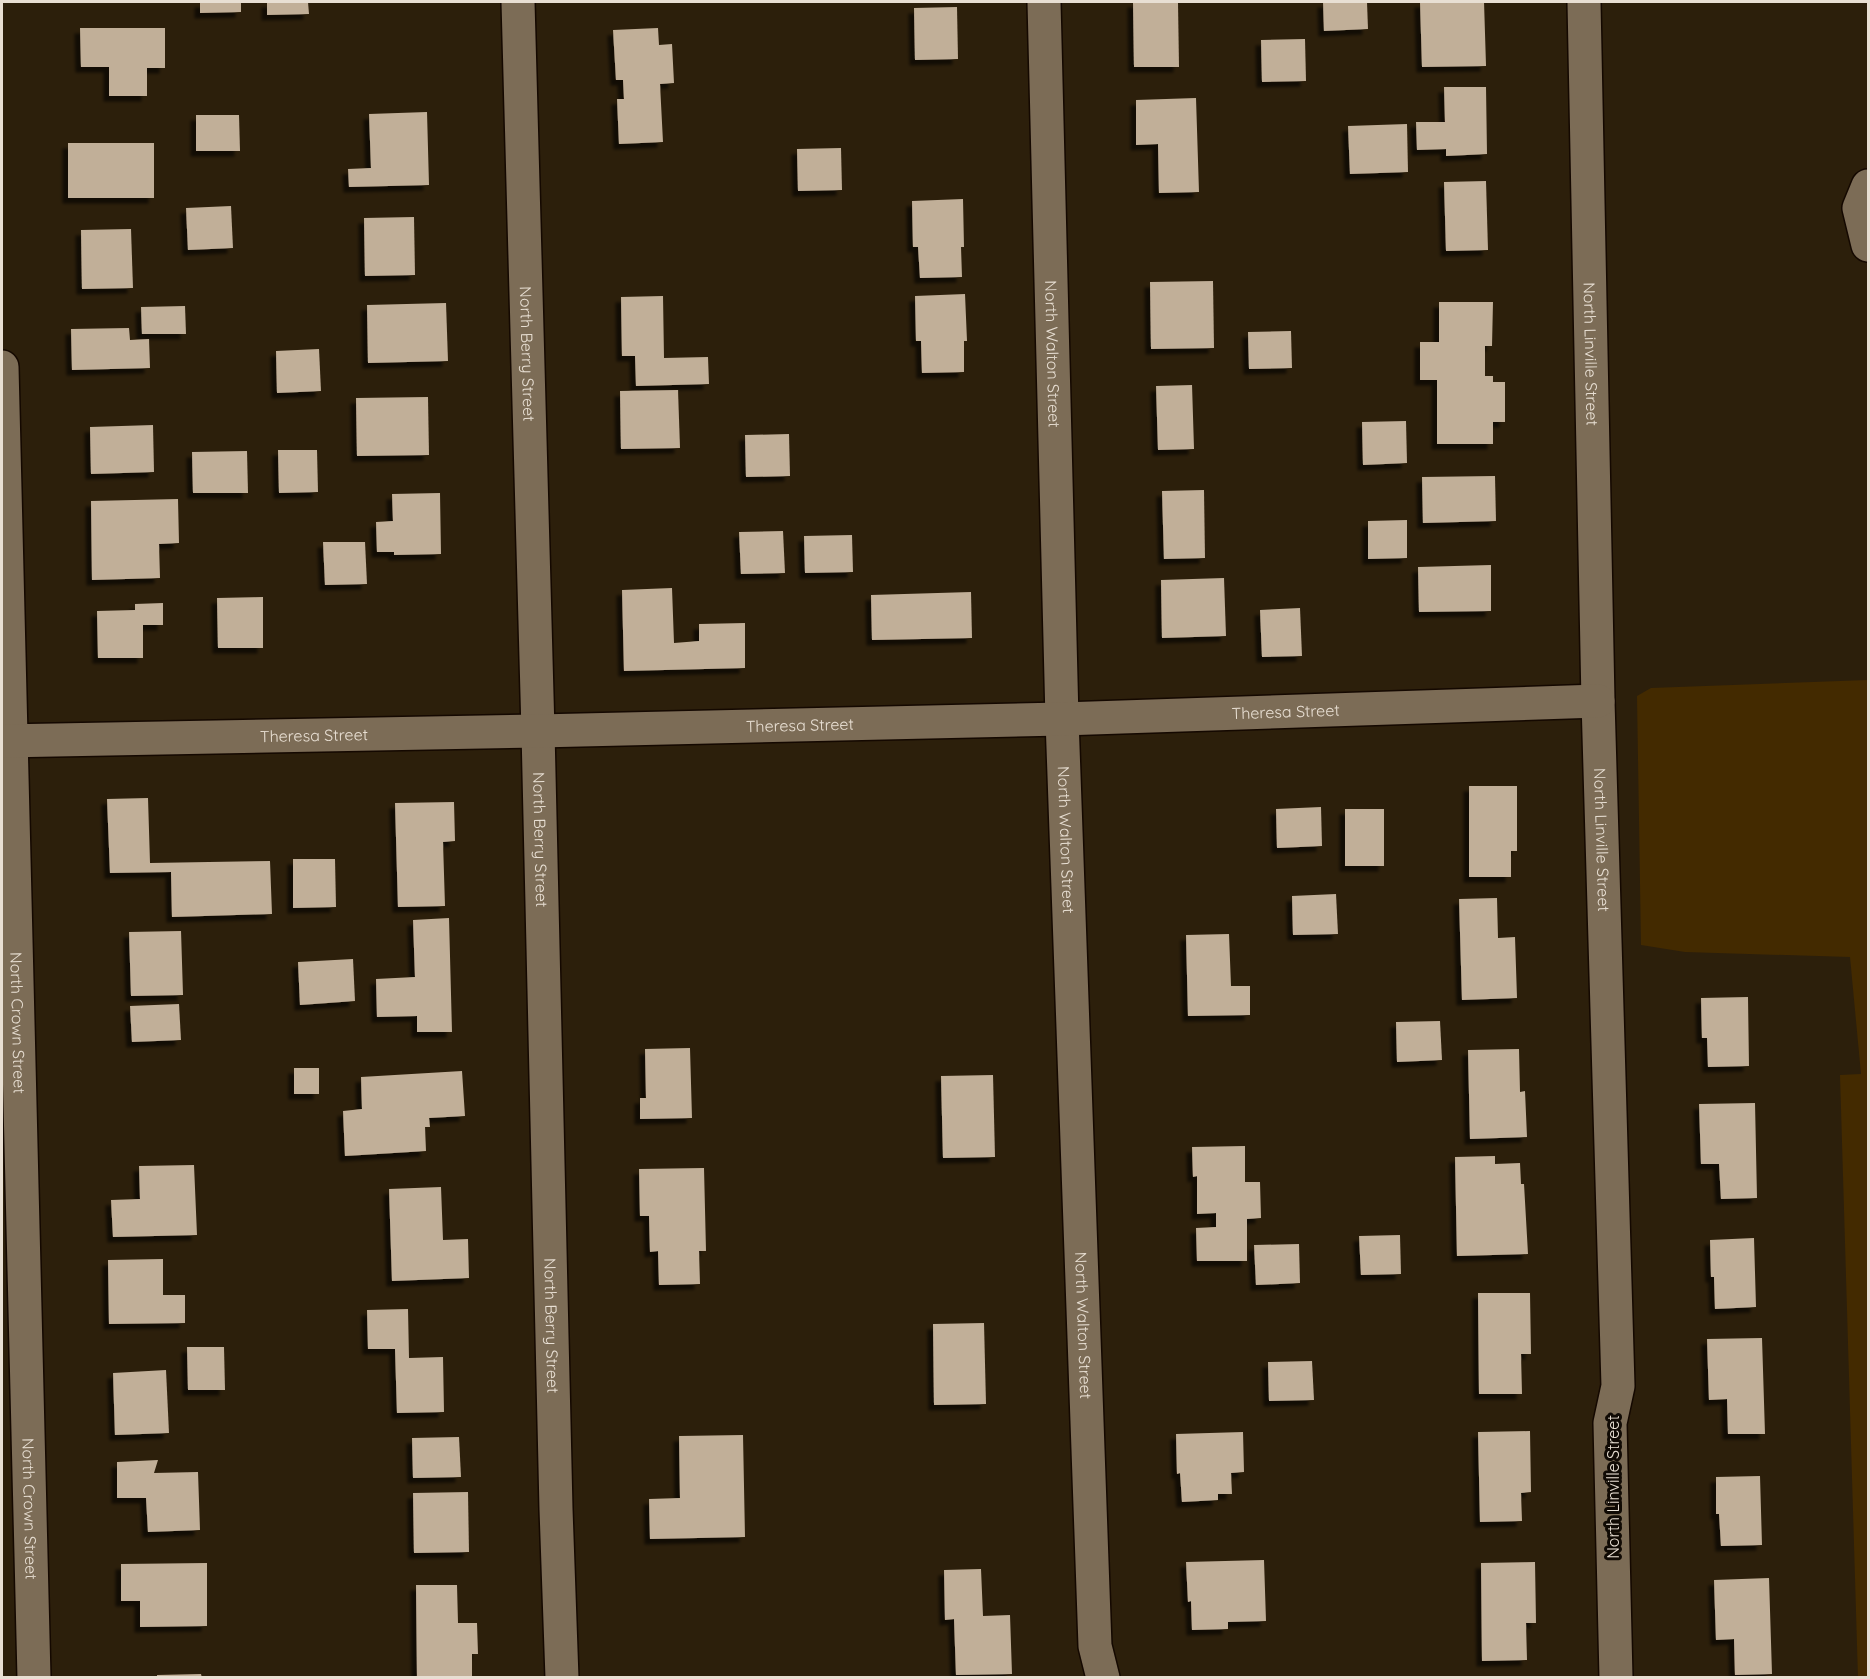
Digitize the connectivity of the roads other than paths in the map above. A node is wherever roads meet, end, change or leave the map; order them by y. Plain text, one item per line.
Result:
1 (518, 2) edge
2 (1044, 2) edge
3 (1584, 2) edge
4 (1869, 186) edge
5 (1869, 245) edge
6 (2, 367) edge
7 (1598, 701) junction
8 (1062, 719) junction
9 (538, 731) junction
10 (7, 741) edge
11 (34, 1677) edge
12 (562, 1677) edge
13 (1103, 1677) edge
14 (1616, 1677) edge

1 - 9 street, North Berry Street
2 - 8 street, North Walton Street
3 - 7 street, North Linville Street
4 - 5 street
6 - 10 street, North Crown Street
7 - 8 street, Theresa Street
7 - 14 street, North Linville Street
8 - 9 street, Theresa Street
8 - 13 street, North Walton Street
9 - 10 street, Theresa Street
9 - 12 street, North Berry Street
10 - 11 street, North Crown Street

